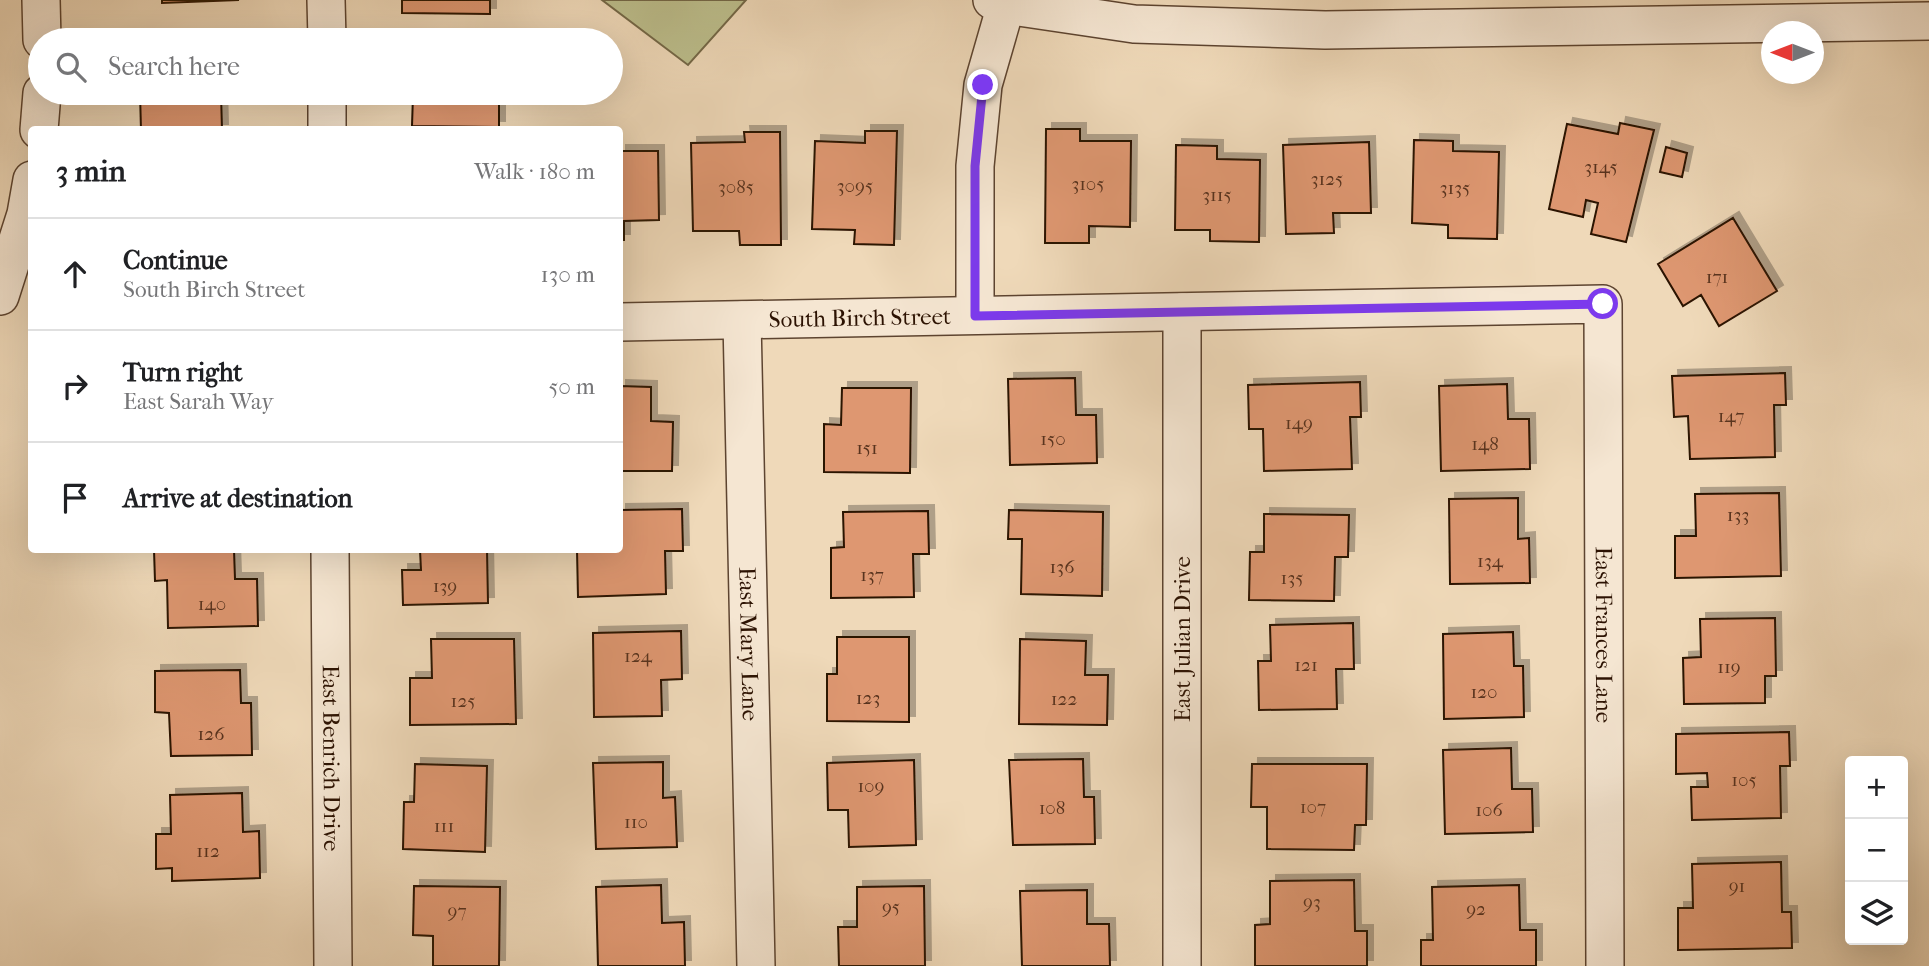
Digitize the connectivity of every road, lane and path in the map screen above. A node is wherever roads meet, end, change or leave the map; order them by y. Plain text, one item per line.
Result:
1 (41, 0) edge
2 (326, 0) edge
3 (999, 2) edge
4 (1388, 14) edge
5 (1929, 21) edge
6 (42, 28) edge
7 (327, 28) edge
8 (41, 105) edge
9 (327, 105) edge
10 (39, 126) edge
11 (327, 126) edge
12 (28, 203) edge
13 (0, 296) edge
14 (1603, 304) joint
15 (1182, 312) junction
16 (975, 316) junction
17 (742, 320) junction
18 (623, 322) edge
19 (330, 553) edge
20 (333, 966) edge
21 (756, 966) edge
22 (1182, 966) edge
23 (1605, 966) edge

1 - 6 street
2 - 7 street
3 - 4 street
3 - 16 street
4 - 5 street
8 - 10 street
9 - 11 street
12 - 13 street
14 - 15 street, South Birch Street
14 - 23 street, East Frances Lane
15 - 16 street, South Birch Street
15 - 22 street, East Julian Drive
16 - 17 street, South Birch Street
17 - 18 street, South Birch Street
17 - 21 street, East Mary Lane
19 - 20 street, East Benrich Drive

